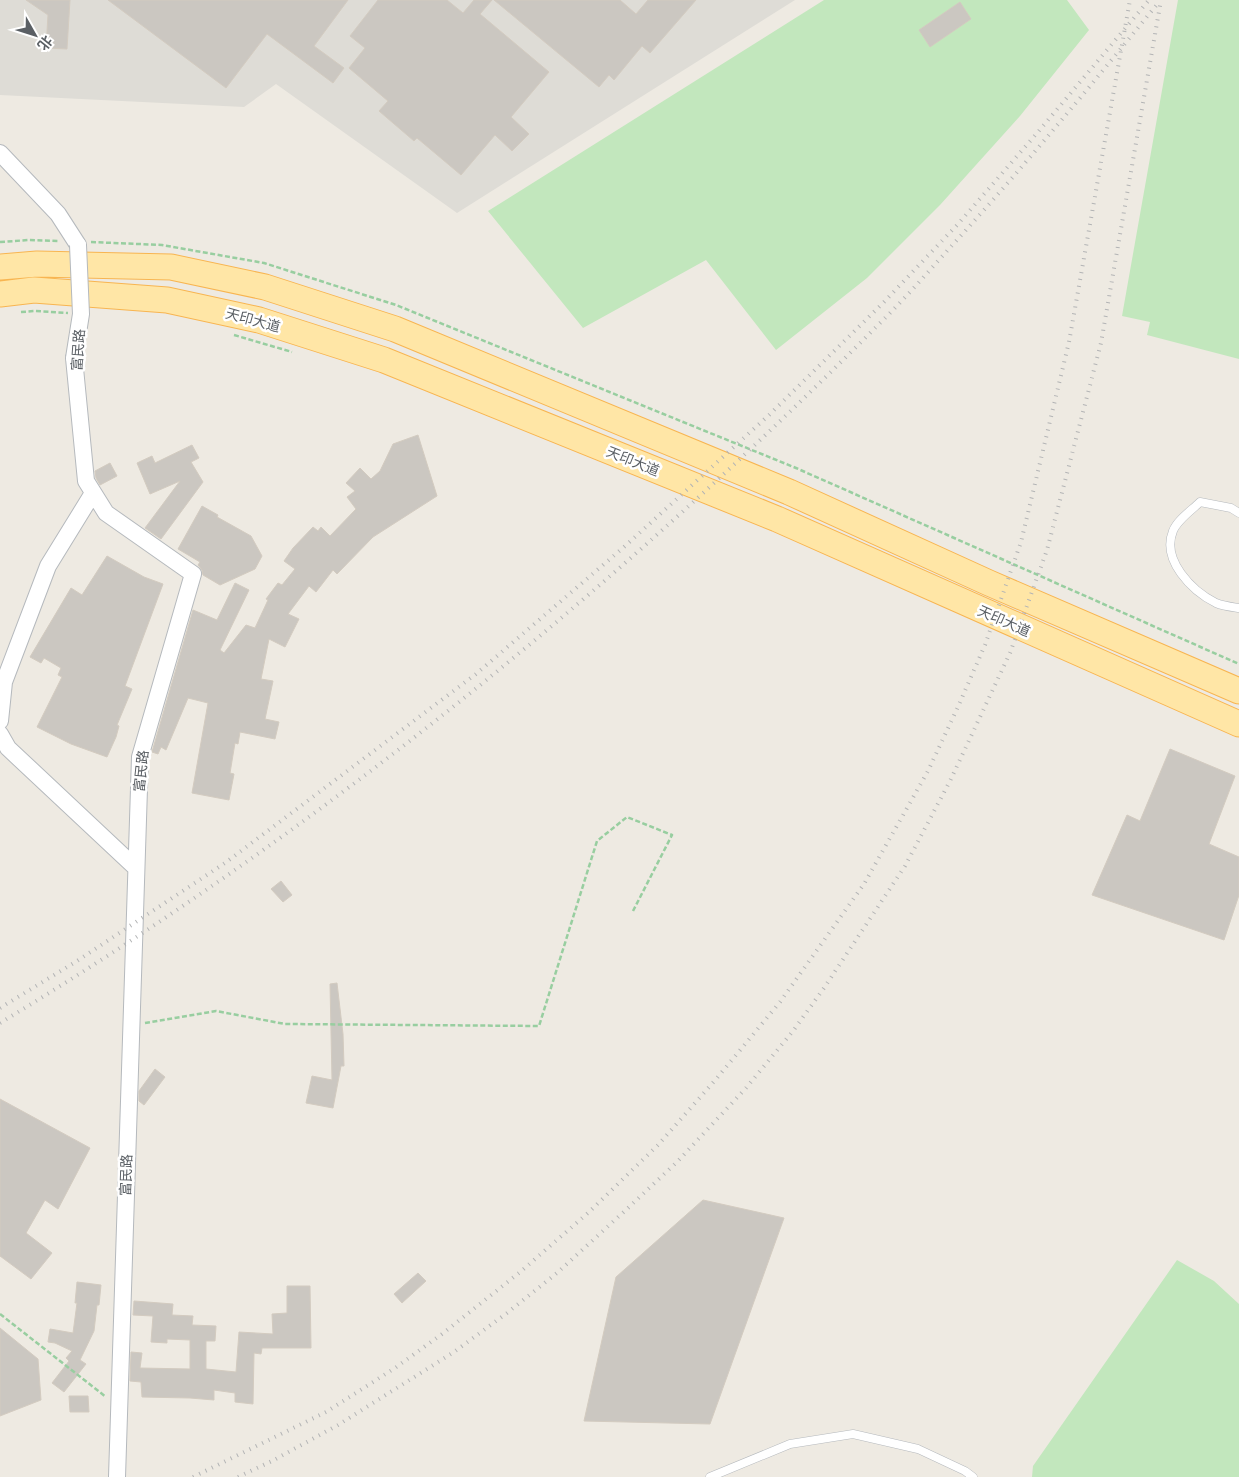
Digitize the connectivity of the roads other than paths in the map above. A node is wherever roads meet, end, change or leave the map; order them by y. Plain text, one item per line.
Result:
1 (0, 152) edge
2 (0, 267) edge
3 (0, 294) edge
4 (93, 493) junction
5 (1239, 513) edge
6 (1239, 608) edge
7 (1239, 691) edge
8 (0, 721) edge
9 (1239, 724) edge
10 (0, 734) edge
11 (136, 868) junction
12 (117, 1477) edge
13 (710, 1477) edge
14 (973, 1477) edge

1 - 4 street, 富民路, bridge
2 - 7 main road, 天印大道
3 - 9 main road, 天印大道
4 - 8 street
4 - 11 street, 富民路
5 - 6 lane
10 - 11 street
11 - 12 street, 富民路
13 - 14 lane

